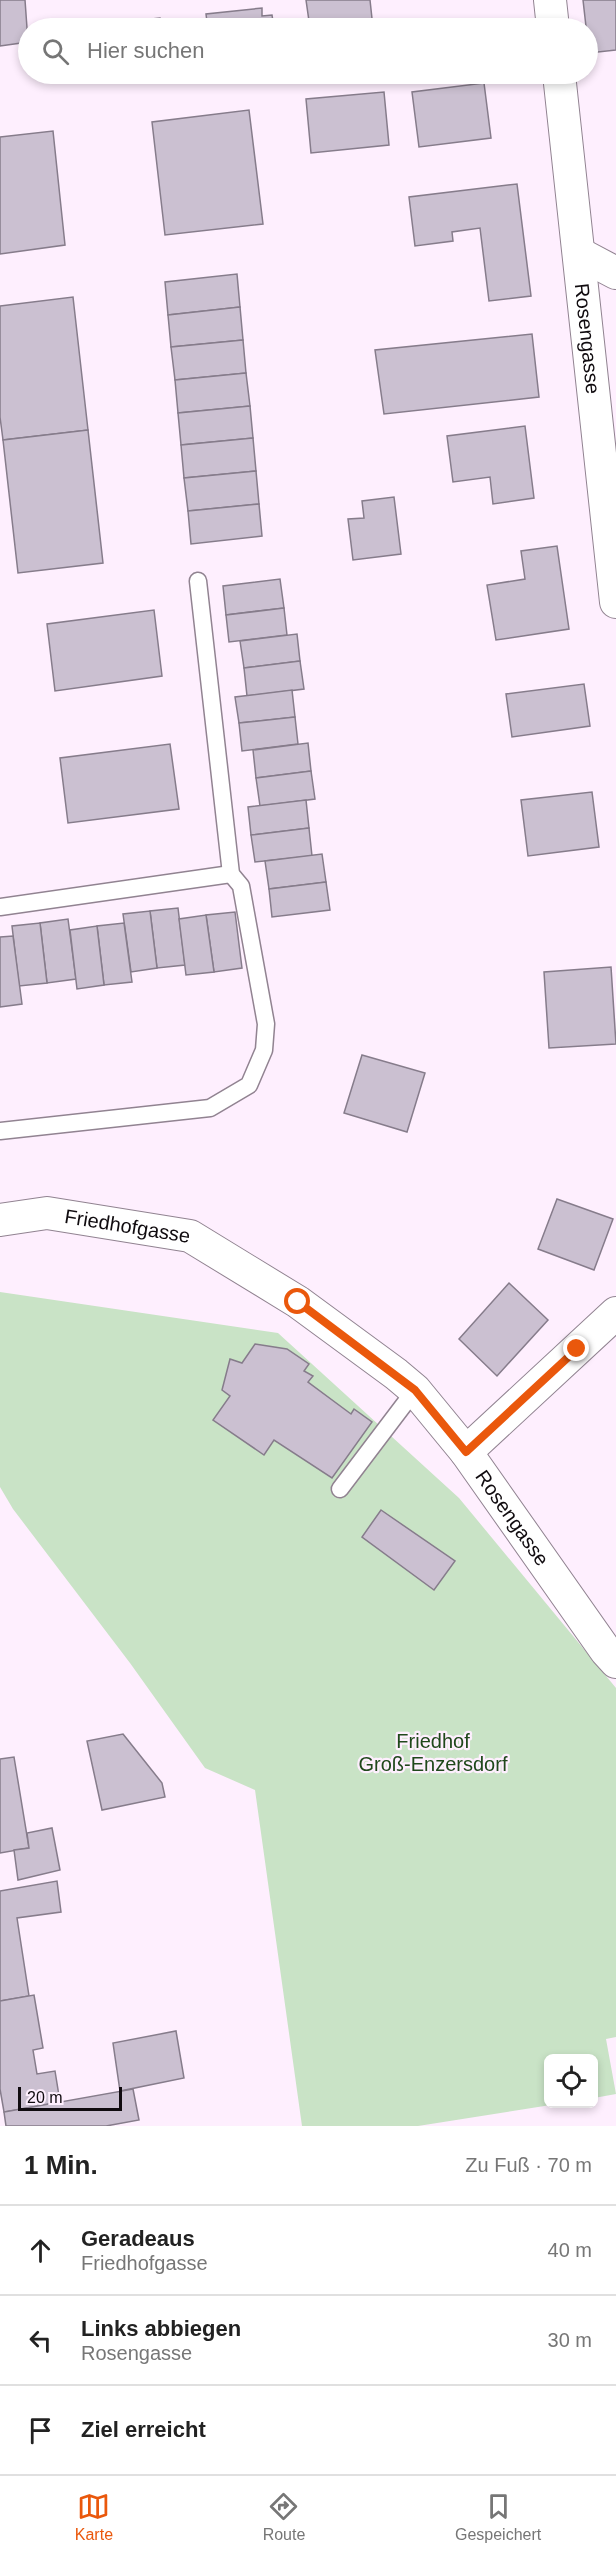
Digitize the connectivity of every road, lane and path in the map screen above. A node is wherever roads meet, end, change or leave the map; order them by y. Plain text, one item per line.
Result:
1 (550, 0) edge
2 (553, 18) edge
3 (560, 84) edge
4 (580, 254) junction
5 (616, 273) edge
6 (198, 581) dead end
7 (616, 602) edge
8 (231, 874) junction
9 (0, 907) edge
10 (0, 1131) edge
11 (0, 1220) edge
12 (616, 1313) edge
13 (415, 1390) junction
14 (466, 1452) junction
15 (340, 1488) dead end
16 (616, 1662) edge

1 - 2 street
3 - 4 street, Rosengasse
4 - 5 street
4 - 7 street, Rosengasse
6 - 8 lane
8 - 9 lane
8 - 10 lane
11 - 13 street, Friedhofgasse
12 - 14 street, Rosengasse
13 - 14 street, Friedhofgasse
13 - 15 lane
14 - 16 street, Rosengasse

